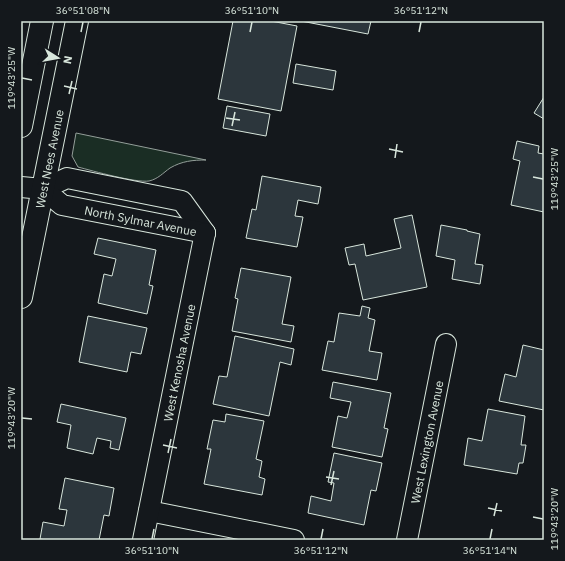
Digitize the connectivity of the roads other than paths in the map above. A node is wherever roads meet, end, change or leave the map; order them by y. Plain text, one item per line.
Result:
1 (42, 21) edge
2 (77, 21) edge
3 (21, 126) edge
4 (21, 187) edge
5 (43, 189) junction
6 (205, 233) junction
7 (21, 297) edge
8 (446, 344) dead end
9 (149, 511) junction
10 (143, 540) edge
11 (294, 540) edge
12 (407, 540) edge

1 - 3 main road
2 - 5 main road, West Nees Avenue
4 - 5 street, North Sylmar Avenue
5 - 6 street, North Sylmar Avenue
5 - 6 street, North Sylmar Avenue
5 - 7 main road, West Nees Avenue
6 - 9 street, West Kenosha Avenue
8 - 12 street, West Lexington Avenue
9 - 10 street, West Kenosha Avenue
9 - 11 street

